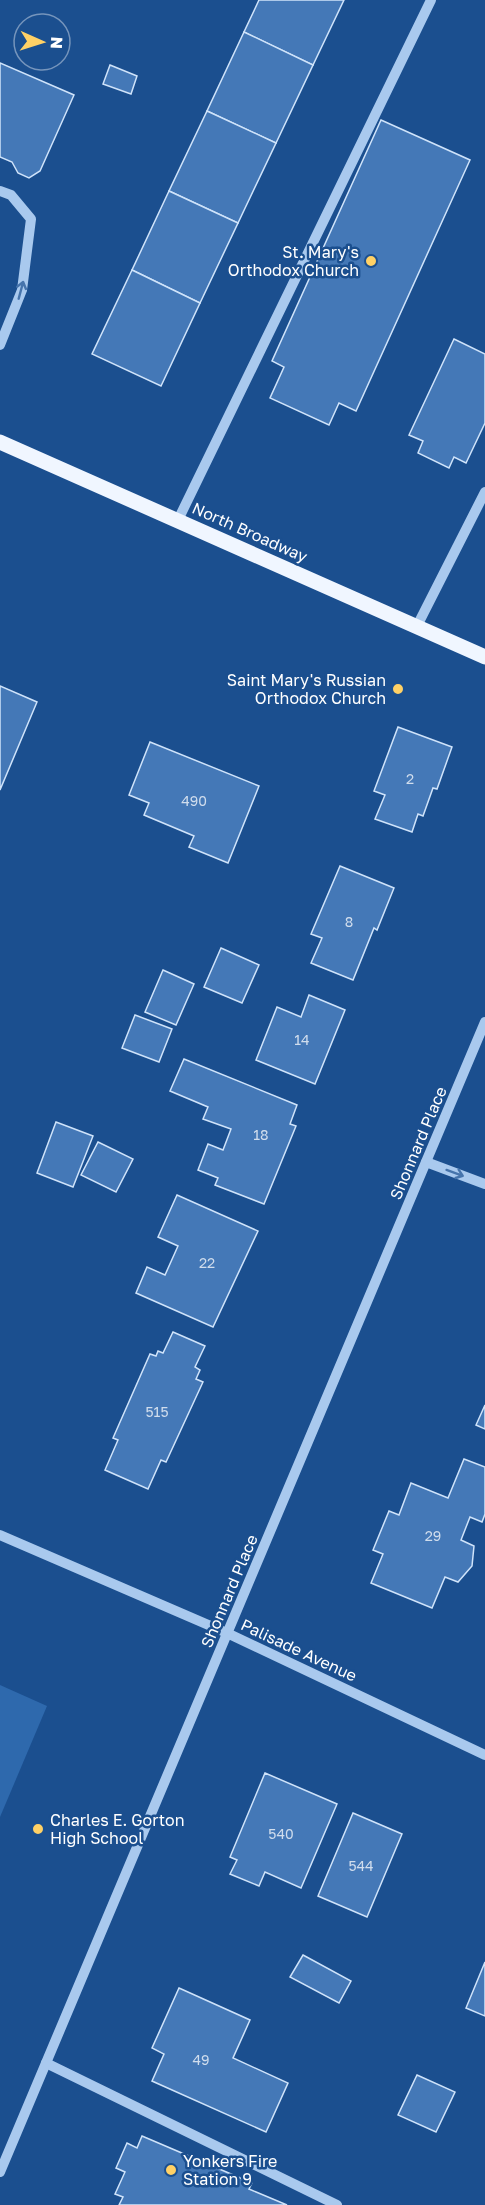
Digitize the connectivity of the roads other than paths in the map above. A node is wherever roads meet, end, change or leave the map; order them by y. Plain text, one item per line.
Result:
1 (431, 0) edge
2 (0, 192) edge
3 (0, 345) edge
4 (0, 442) edge
5 (485, 492) edge
6 (178, 520) junction
7 (417, 626) junction
8 (485, 657) edge
9 (485, 1022) edge
10 (426, 1162) junction
11 (485, 1184) edge
12 (0, 1535) edge
13 (227, 1633) junction
14 (485, 1755) edge
15 (46, 2063) junction
16 (0, 2172) edge
17 (337, 2205) edge

1 - 6 street
3 -> 2 street
4 - 6 main road, North Broadway
5 - 7 street
6 - 7 main road, North Broadway
7 - 8 main road, North Broadway
9 - 10 street, Shonnard Place
10 -> 11 street
10 - 13 street, Shonnard Place
12 - 13 street, Palisade Avenue
13 - 14 street, Palisade Avenue
13 - 15 street, Shonnard Place
15 - 16 street, Shonnard Place
15 - 17 street

